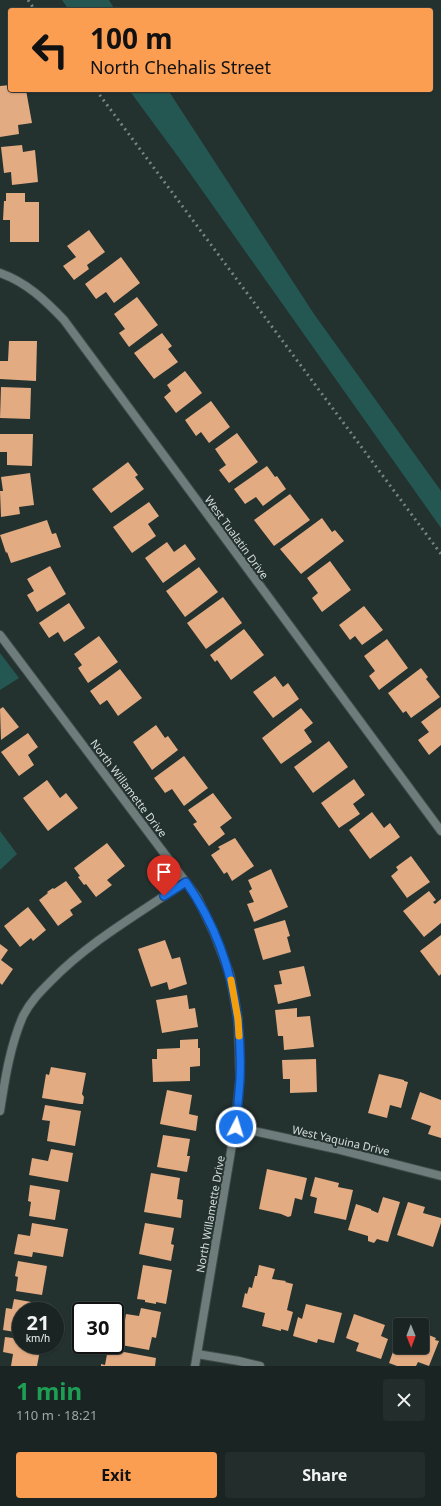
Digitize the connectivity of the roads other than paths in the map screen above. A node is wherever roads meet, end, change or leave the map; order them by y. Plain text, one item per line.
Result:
1 (0, 272) edge
2 (0, 634) edge
3 (441, 832) edge
4 (186, 882) junction
5 (0, 1110) edge
6 (236, 1127) junction
7 (441, 1176) edge
8 (197, 1354) junction
9 (195, 1366) edge
10 (260, 1366) edge

1 - 3 street, West Tualatin Drive
2 - 4 street, North Willamette Drive
4 - 5 street
4 - 6 street, North Willamette Drive
6 - 7 street, West Yaquina Drive
6 - 8 street, North Willamette Drive
8 - 9 street, North Willamette Drive
8 - 10 street

